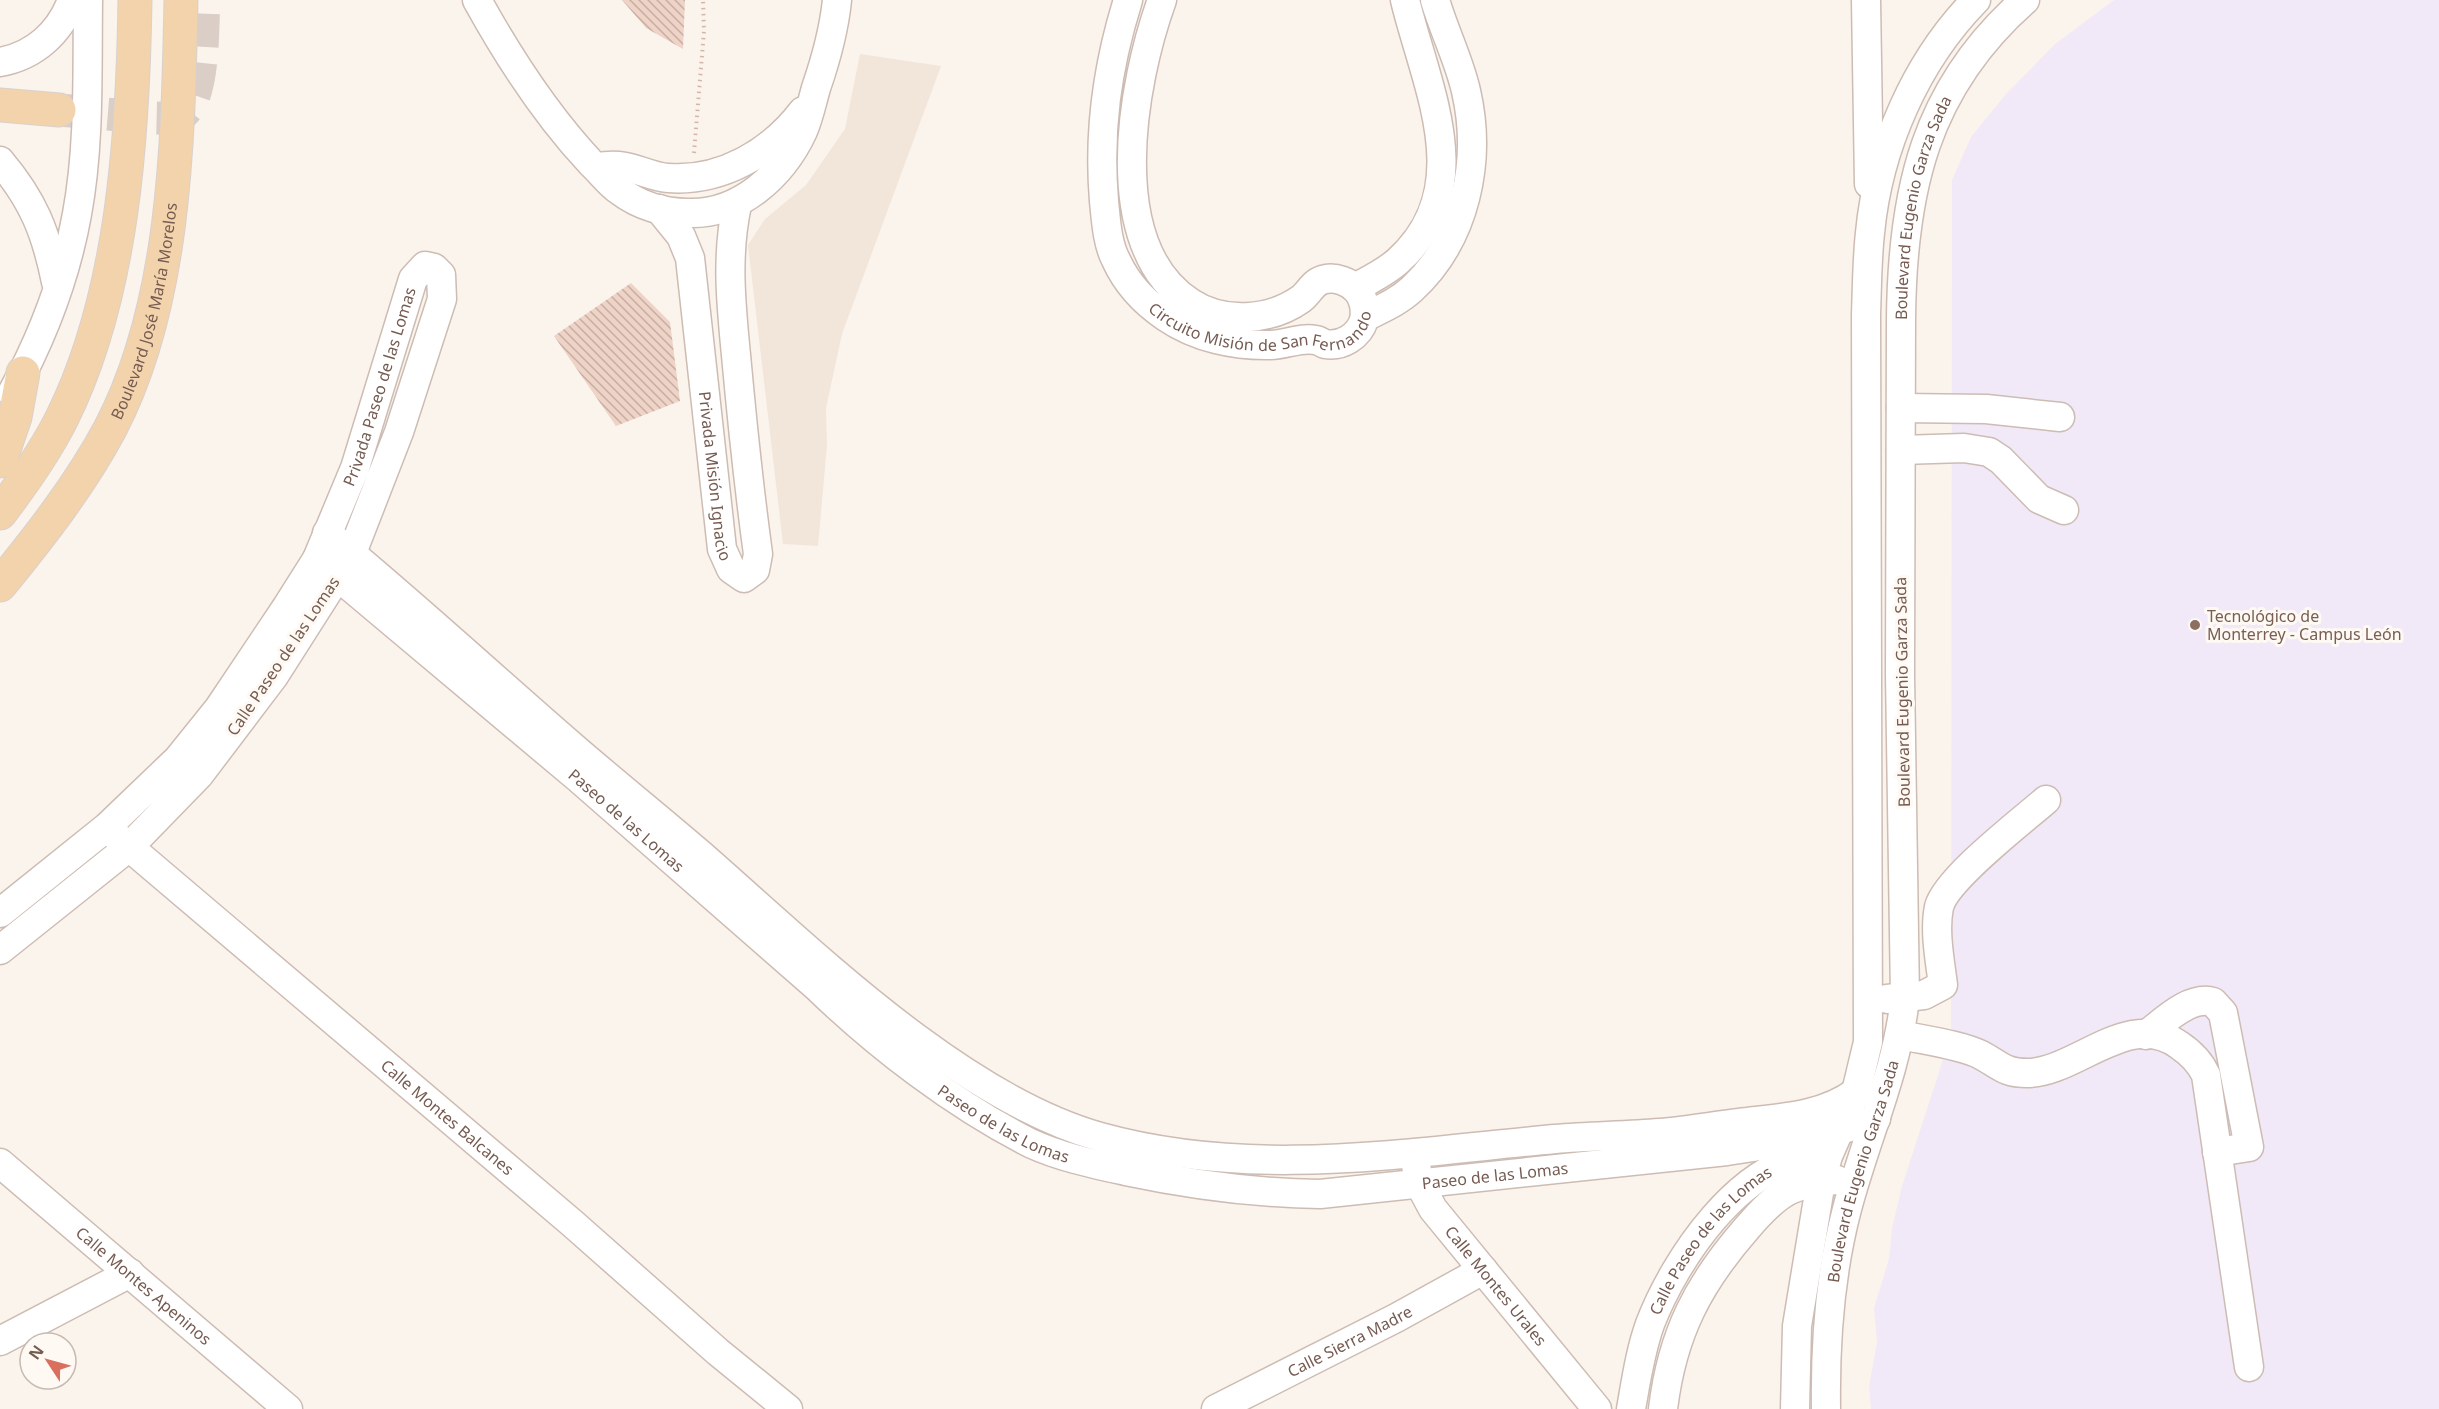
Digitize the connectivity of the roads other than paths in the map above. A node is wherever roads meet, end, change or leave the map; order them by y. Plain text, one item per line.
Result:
1 (72, 0) edge
2 (88, 0) edge
3 (135, 0) edge
4 (181, 0) edge
5 (477, 0) edge
6 (837, 0) edge
7 (1128, 0) edge
8 (1162, 0) edge
9 (1405, 0) edge
10 (1436, 0) edge
11 (1866, 0) edge
12 (1976, 0) edge
13 (2025, 0) edge
14 (0, 62) edge
15 (814, 96) junction
16 (0, 105) edge
17 (59, 110) tunnel mouth
18 (0, 160) edge
19 (596, 167) junction
20 (737, 205) junction
21 (659, 209) junction
22 (1870, 232) junction
23 (58, 288) junction
24 (1356, 288) junction
25 (1302, 298) junction
26 (1365, 317) junction
27 (1314, 339) junction
28 (23, 373) junction
29 (1901, 408) junction
30 (1986, 409) junction
31 (0, 416) edge
32 (2060, 417) dead end
33 (1901, 450) junction
34 (1984, 451) junction
35 (0, 461) edge
36 (2064, 510) dead end
37 (0, 513) edge
38 (327, 532) junction
39 (351, 553) junction
40 (327, 568) junction
41 (0, 585) edge
42 (2046, 800) dead end
43 (107, 827) junction
44 (129, 847) junction
45 (0, 913) edge
46 (0, 950) edge
47 (825, 978) junction
48 (1905, 998) junction
49 (1869, 999) junction
50 (1901, 1035) junction
51 (2146, 1035) junction
52 (1856, 1092) junction
53 (1876, 1119) junction
54 (1865, 1149) junction
55 (2217, 1152) junction
56 (1414, 1154) junction
57 (1829, 1156) junction
58 (0, 1163) edge
59 (1856, 1179) junction
60 (1419, 1183) junction
61 (1693, 1244) junction
62 (1716, 1264) junction
63 (1483, 1270) junction
64 (130, 1273) junction
65 (0, 1341) edge
66 (2249, 1367) dead end
67 (288, 1409) edge
68 (788, 1409) edge
69 (1216, 1409) edge
70 (1597, 1409) edge
71 (1631, 1409) edge
72 (1663, 1409) edge
73 (1795, 1409) edge
74 (1826, 1409) edge

1 - 14 street
2 - 23 street
3 - 37 main road
4 - 41 main road, Boulevard José María Morelos
5 - 19 street
6 - 15 street
7 - 27 street, Circuito Misión de San Fernando
8 - 25 street, Circuito Misión de San Fernando
9 - 24 street, Circuito Misión de San Fernando
10 - 26 street, Circuito Misión de San Fernando
11 - 22 street
12 - 22 street, Boulevard Eugenio Garza Sada
13 - 29 street, Boulevard Eugenio Garza Sada
15 - 19 street
15 - 20 street
16 - 17 main road
18 - 23 street
19 - 21 street
20 - 21 street
20 - 21 street, Privada Misión Ignacio
22 - 49 street, Boulevard Eugenio Garza Sada
23 - 28 street
24 - 25 street, Circuito Misión de San Fernando
24 - 26 street
25 - 27 street
26 - 27 street, Circuito Misión de San Fernando
28 - 31 street
28 - 35 main road
29 - 30 street
29 - 33 street, Boulevard Eugenio Garza Sada
30 - 32 street
30 - 34 street
33 - 34 street
33 - 48 street, Boulevard Eugenio Garza Sada
34 - 36 street
38 - 39 street, Paseo de las Lomas
38 - 39 street, Privada Paseo de las Lomas
38 - 40 street, Calle Paseo de las Lomas
39 - 40 street, Calle Paseo de las Lomas
39 - 47 street, Paseo de las Lomas
40 - 43 street, Calle Paseo de las Lomas
40 - 44 street, Calle Paseo de las Lomas
40 - 47 street, Paseo de las Lomas
42 - 48 street
43 - 44 street, Calle Montes Balcanes
43 - 45 street, Calle Paseo de las Lomas
44 - 46 street, Calle Paseo de las Lomas
44 - 68 street, Calle Montes Balcanes
47 - 56 street, Paseo de las Lomas
47 - 60 street, Paseo de las Lomas
48 - 49 street
48 - 50 street, Boulevard Eugenio Garza Sada
49 - 52 street, Boulevard Eugenio Garza Sada
50 - 51 street
50 - 53 street, Boulevard Eugenio Garza Sada
51 - 55 street
51 - 55 street
52 - 56 street, Paseo de las Lomas
52 - 57 street, Boulevard Eugenio Garza Sada
53 - 54 street, Boulevard Eugenio Garza Sada
53 - 57 street, Paseo de las Lomas
54 - 57 street, Calle Paseo de las Lomas
54 - 59 street, Boulevard Eugenio Garza Sada
55 - 66 street
56 - 60 street, Calle Montes Urales
57 - 59 street, Calle Paseo de las Lomas
57 - 60 street, Paseo de las Lomas
57 - 61 street, Calle Paseo de las Lomas
57 - 62 street, Calle Paseo de las Lomas
57 - 73 street, Boulevard Eugenio Garza Sada
58 - 64 street, Calle Montes Apeninos
59 - 74 street, Boulevard Eugenio Garza Sada
60 - 63 street, Calle Montes Urales
61 - 62 street
61 - 71 street, Calle Paseo de las Lomas
62 - 72 street, Calle Paseo de las Lomas
63 - 69 street, Calle Sierra Madre
63 - 70 street, Calle Montes Urales
64 - 65 street
64 - 67 street, Calle Montes Apeninos

